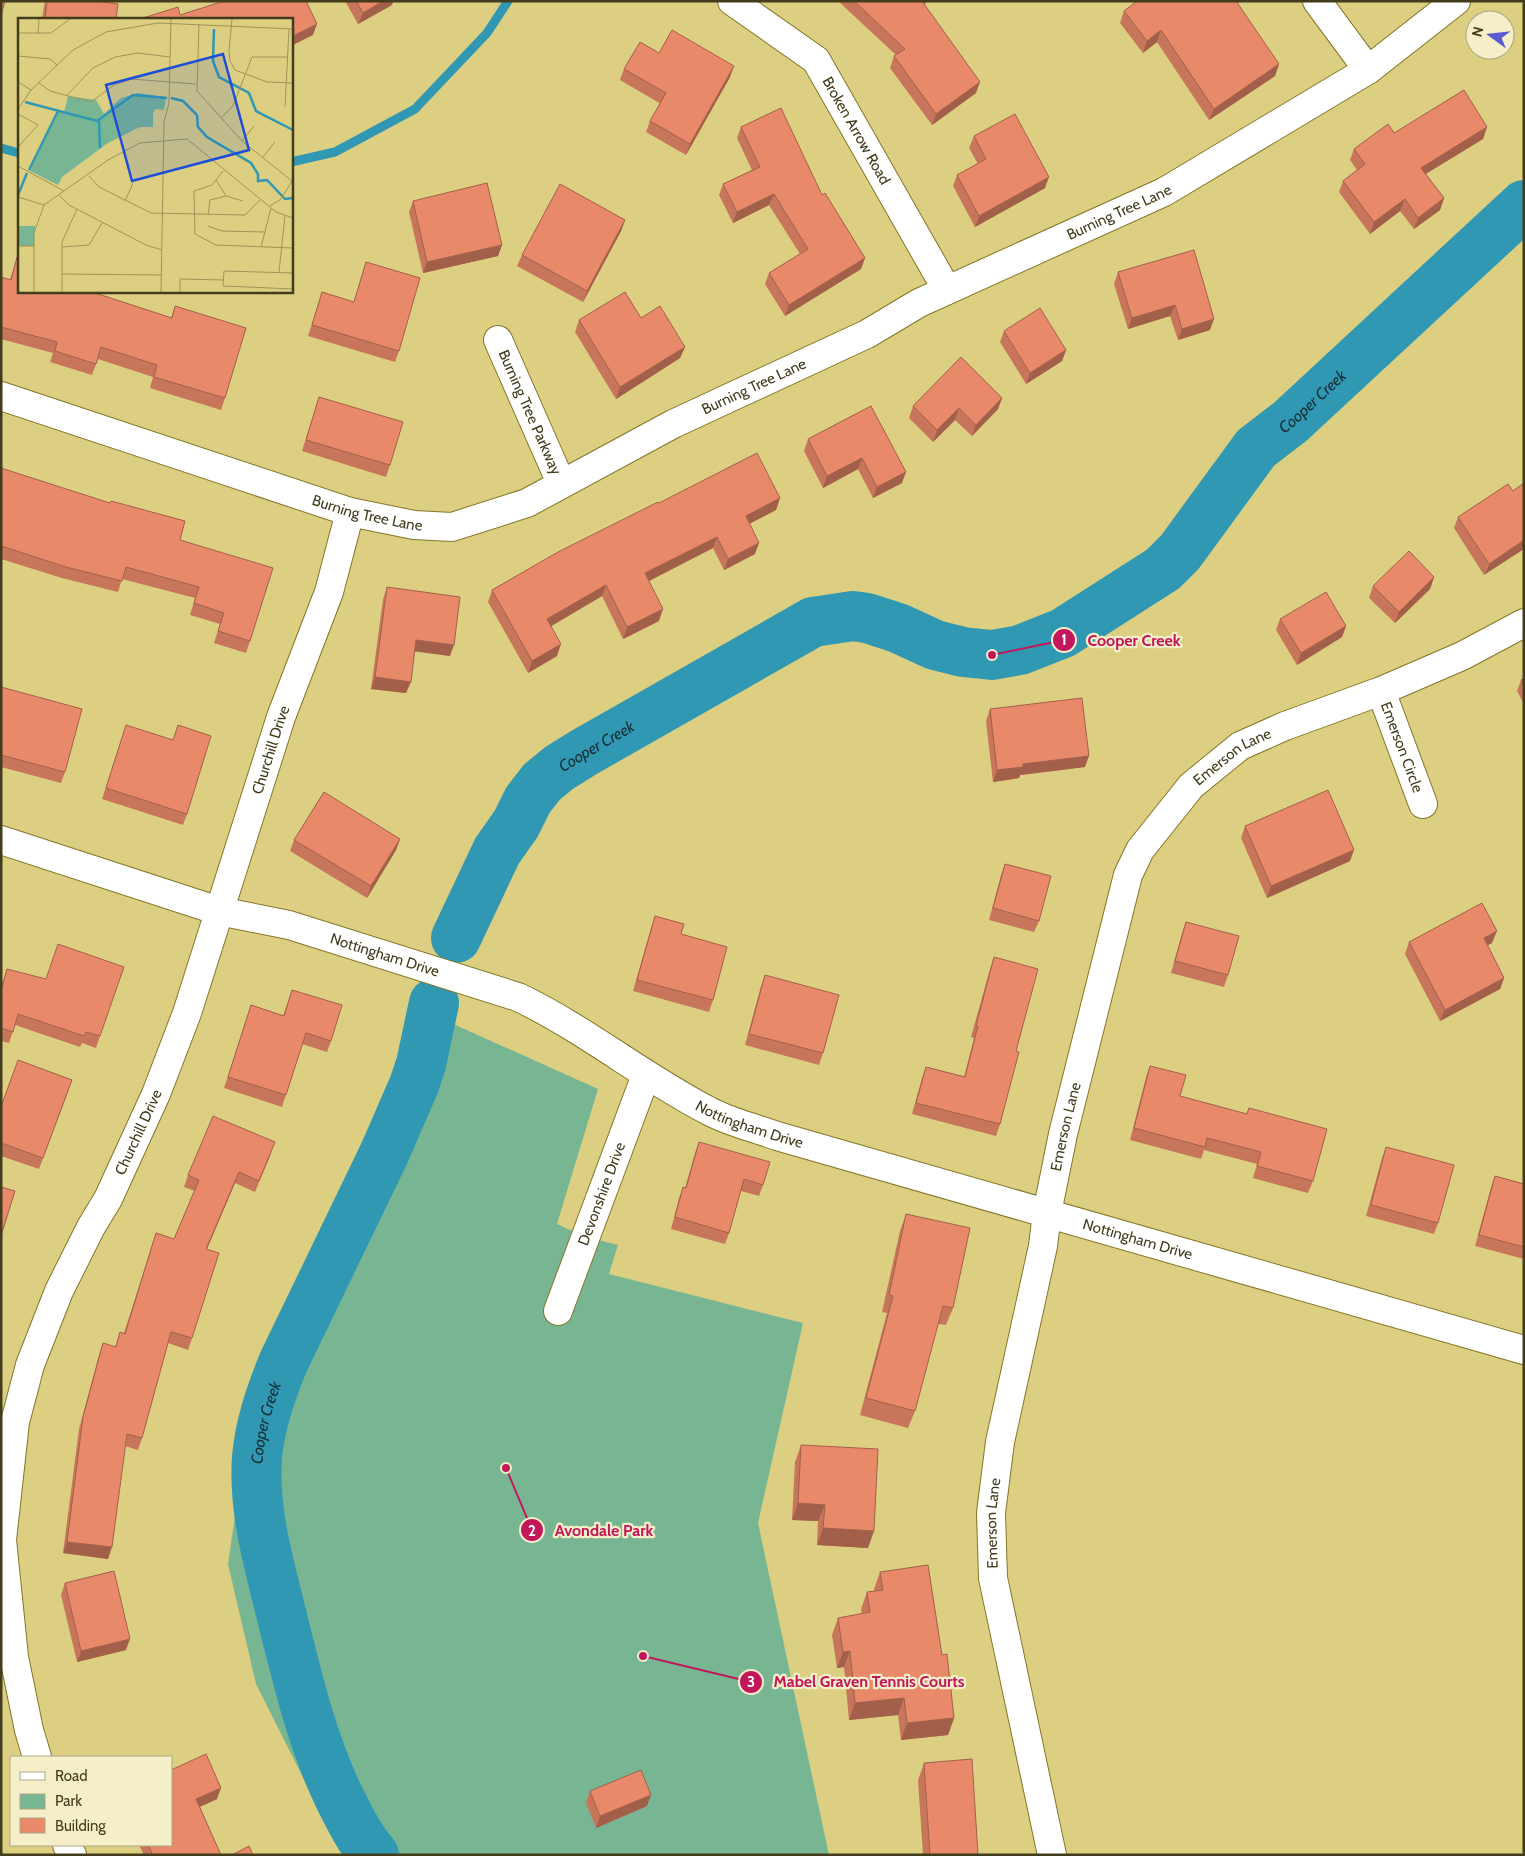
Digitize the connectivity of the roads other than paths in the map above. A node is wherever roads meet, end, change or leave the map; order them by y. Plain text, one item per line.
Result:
1 (732, 1) edge
2 (1317, 1) edge
3 (1456, 1) edge
4 (1368, 70) junction
5 (947, 290) junction
6 (498, 340) dead end
7 (1, 396) edge
8 (561, 483) junction
9 (350, 512) junction
10 (1524, 623) edge
11 (1381, 691) junction
12 (1423, 804) dead end
13 (1, 840) edge
14 (219, 911) junction
15 (646, 1076) junction
16 (1047, 1213) junction
17 (558, 1311) dead end
18 (1524, 1350) edge
19 (38, 1756) edge
20 (1052, 1855) edge

1 - 5 street, Broken Arrow Road
2 - 4 street
3 - 4 street, Burning Tree Lane
4 - 5 street, Burning Tree Lane
5 - 8 street, Burning Tree Lane
6 - 8 street, Burning Tree Parkway
7 - 9 street, Burning Tree Lane
8 - 9 street, Burning Tree Lane
9 - 14 street, Churchill Drive
10 - 11 street, Emerson Lane
11 - 12 street, Emerson Circle
11 - 16 street, Emerson Lane
13 - 14 street, Nottingham Drive
14 - 15 street, Nottingham Drive
14 - 19 street, Churchill Drive
15 - 16 street, Nottingham Drive
15 - 17 street, Devonshire Drive
16 - 18 street, Nottingham Drive
16 - 20 street, Emerson Lane

